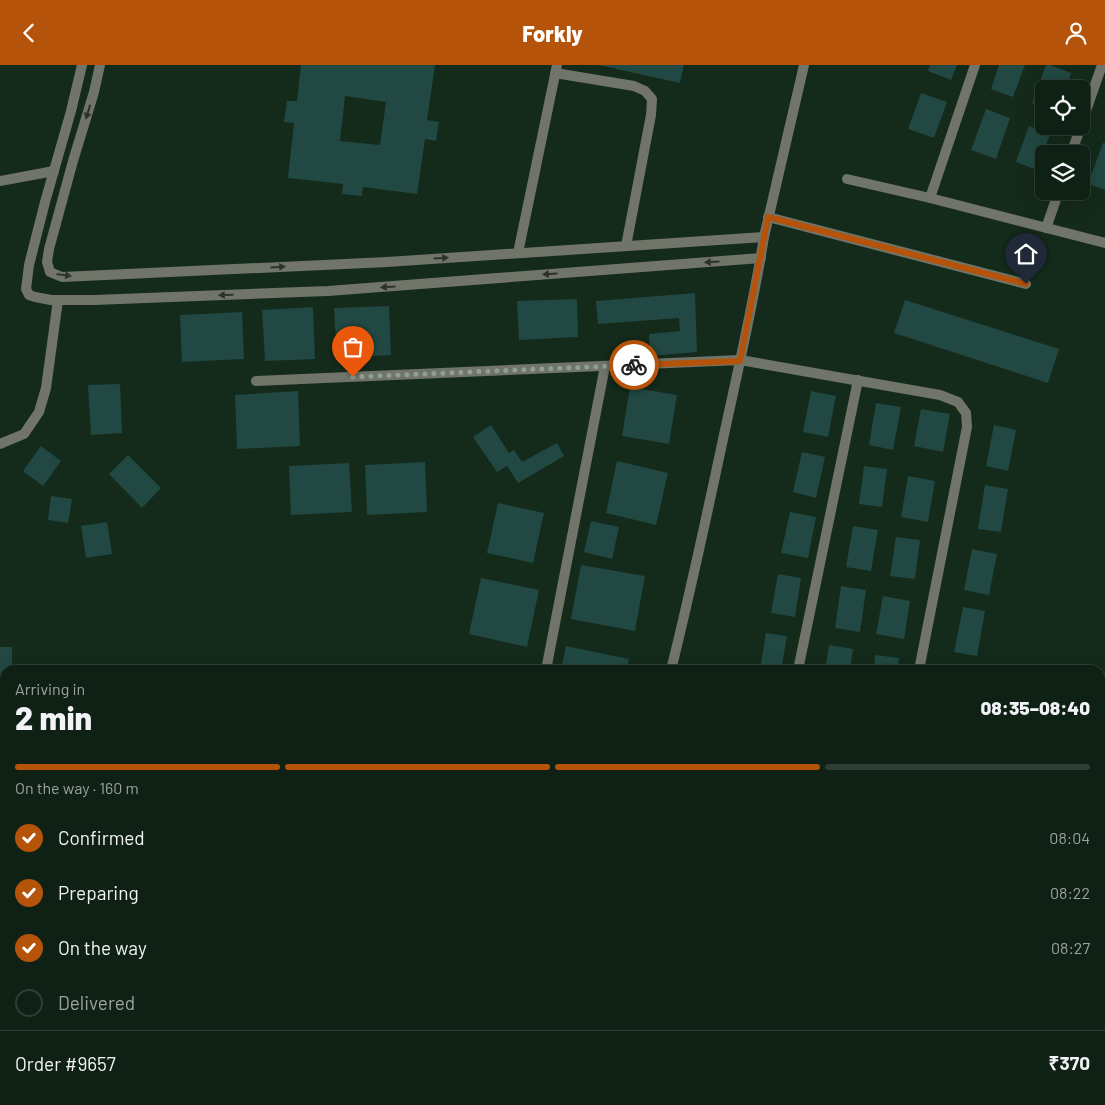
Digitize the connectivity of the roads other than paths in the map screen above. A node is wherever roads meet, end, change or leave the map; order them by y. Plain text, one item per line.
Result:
1 (82, 65) edge
2 (100, 65) edge
3 (804, 65) edge
4 (975, 65) edge
5 (1102, 65) edge
6 (556, 69) edge
7 (1090, 100) edge
8 (54, 171) junction
9 (847, 179) dead end
10 (0, 181) edge
11 (930, 199) junction
12 (1055, 200) edge
13 (768, 217) junction
14 (1046, 228) junction
15 (764, 237) junction
16 (1105, 243) edge
17 (626, 246) junction
18 (518, 253) junction
19 (760, 258) junction
20 (1026, 284) dead end
21 (58, 300) junction
22 (740, 361) junction
23 (606, 366) junction
24 (858, 380) junction
25 (256, 381) dead end
26 (0, 444) edge
27 (547, 665) edge
28 (672, 665) edge
29 (799, 665) edge
30 (919, 665) edge

1 - 8 street
2 -> 18 street
3 - 13 street
4 - 11 street
5 - 7 street
6 - 17 street
6 - 18 street
8 - 10 street
8 - 21 street
9 - 11 street
11 - 14 street
12 - 14 street
13 - 15 street
13 - 20 street
14 - 16 street
15 - 17 street
15 - 19 street
17 - 18 street
19 -> 21 street
19 - 22 street
21 - 26 street
22 - 23 street
22 - 24 street
22 - 28 street
23 - 25 street
23 - 27 street
24 - 29 street
24 - 30 street

